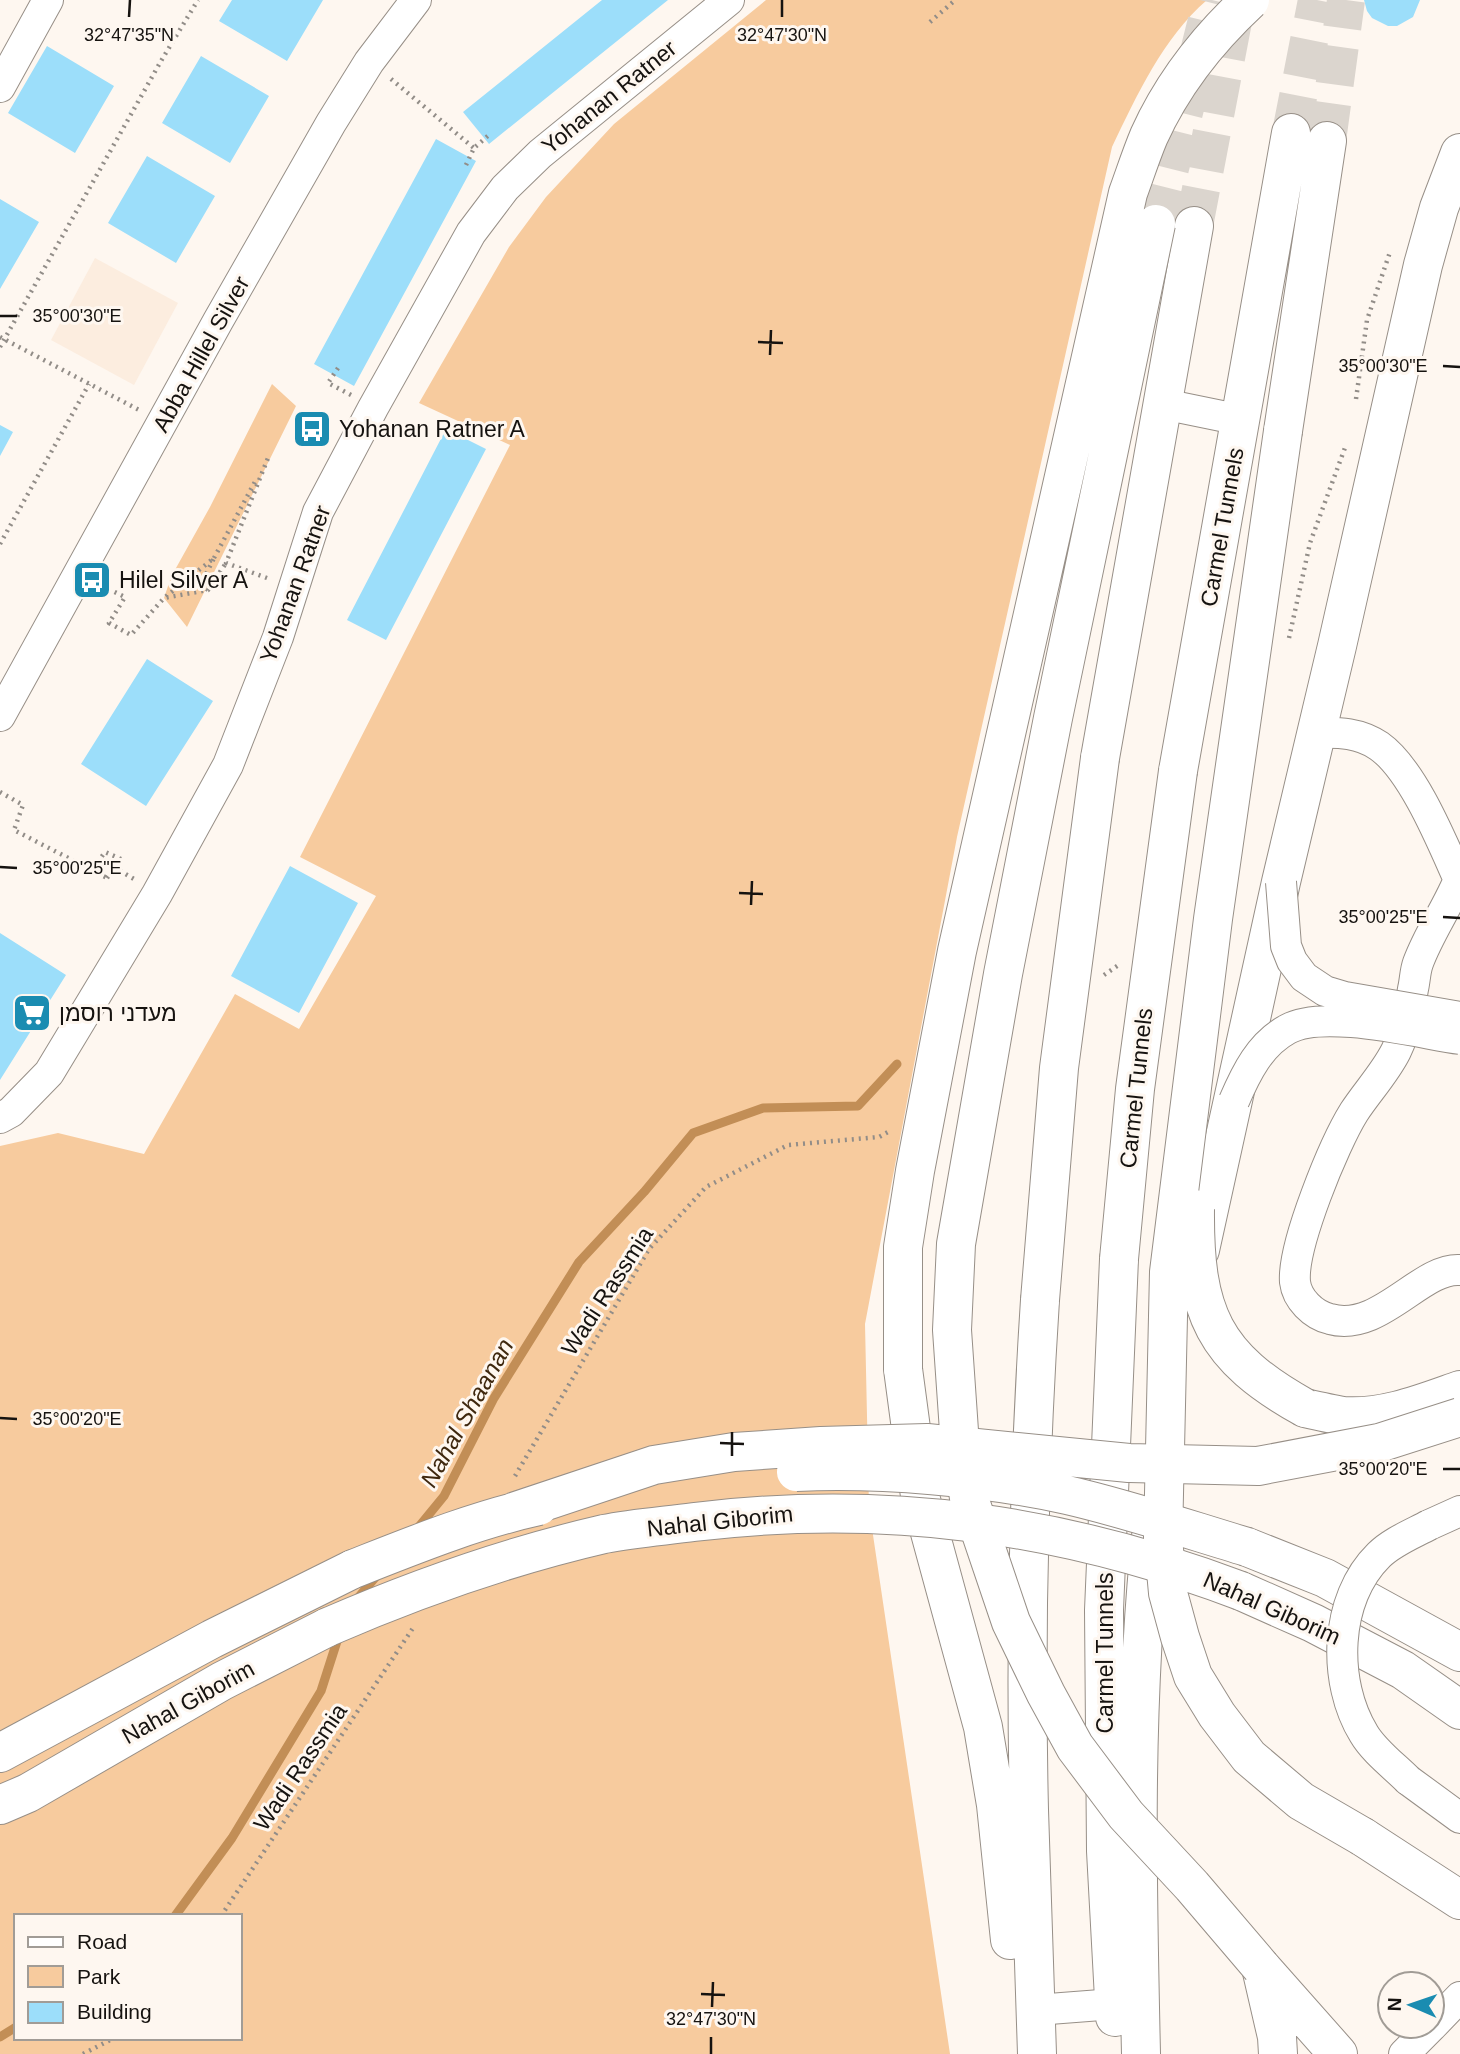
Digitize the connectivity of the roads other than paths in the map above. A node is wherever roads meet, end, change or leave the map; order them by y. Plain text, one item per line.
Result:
1 (48, 0) edge
2 (416, 0) edge
3 (729, 0) edge
4 (1250, 0) edge
5 (0, 87) edge
6 (1460, 153) edge
7 (1156, 224) tunnel mouth
8 (1194, 226) tunnel mouth
9 (1163, 404) junction
10 (1241, 420) junction
11 (0, 716) edge
12 (1317, 733) junction
13 (1459, 878) edge
14 (1281, 882) junction
15 (1460, 1017) edge
16 (1460, 1039) edge
17 (1196, 1046) junction
18 (1234, 1101) junction
19 (0, 1118) edge
20 (1460, 1270) edge
21 (1460, 1390) edge
22 (1460, 1417) edge
23 (513, 1496) junction
24 (1460, 1511) edge
25 (1460, 1652) edge
26 (1460, 1710) edge
27 (0, 1753) edge
28 (0, 1805) edge
29 (1460, 1818) edge
30 (1363, 1837) junction
31 (1460, 1875) edge
32 (1460, 1900) edge
33 (1261, 1967) junction
34 (1460, 1997) edge
35 (1114, 2004) junction
36 (1036, 2010) junction
37 (1446, 2012) edge
38 (1418, 2040) edge
39 (1023, 2054) edge
40 (1037, 2054) edge
41 (1117, 2054) edge
42 (1141, 2054) edge
43 (1278, 2054) edge
44 (1338, 2054) edge
45 (1404, 2054) edge

1 - 5 street
2 - 11 street, Abba Hillel Silver
3 - 19 street, Yohanan Ratner
4 - 39 main road, bridge
6 - 12 main road
7 - 33 main road, bridge
8 - 9 main road
9 - 10 street
9 - 36 main road, bridge
10 - 17 main road, Carmel Tunnels, bridge
10 - 35 main road, Carmel Tunnels, bridge
12 - 13 street
12 - 14 main road
13 - 20 street
14 - 15 street, bridge
14 - 18 main road, bridge
16 - 18 street, bridge
17 - 21 main road, bridge
17 - 30 main road, bridge
18 - 42 main road, bridge
22 - 23 main road, bridge
23 - 25 main road, Nahal Giborim, bridge
23 - 27 main road, Nahal Giborim, bridge
24 - 29 street, bridge
26 - 28 main road, Nahal Giborim, bridge
30 - 31 main road
30 - 32 main road
33 - 43 main road
33 - 44 main road
34 - 37 street
35 - 36 street
35 - 41 main road, Carmel Tunnels
36 - 40 main road
38 - 45 street

